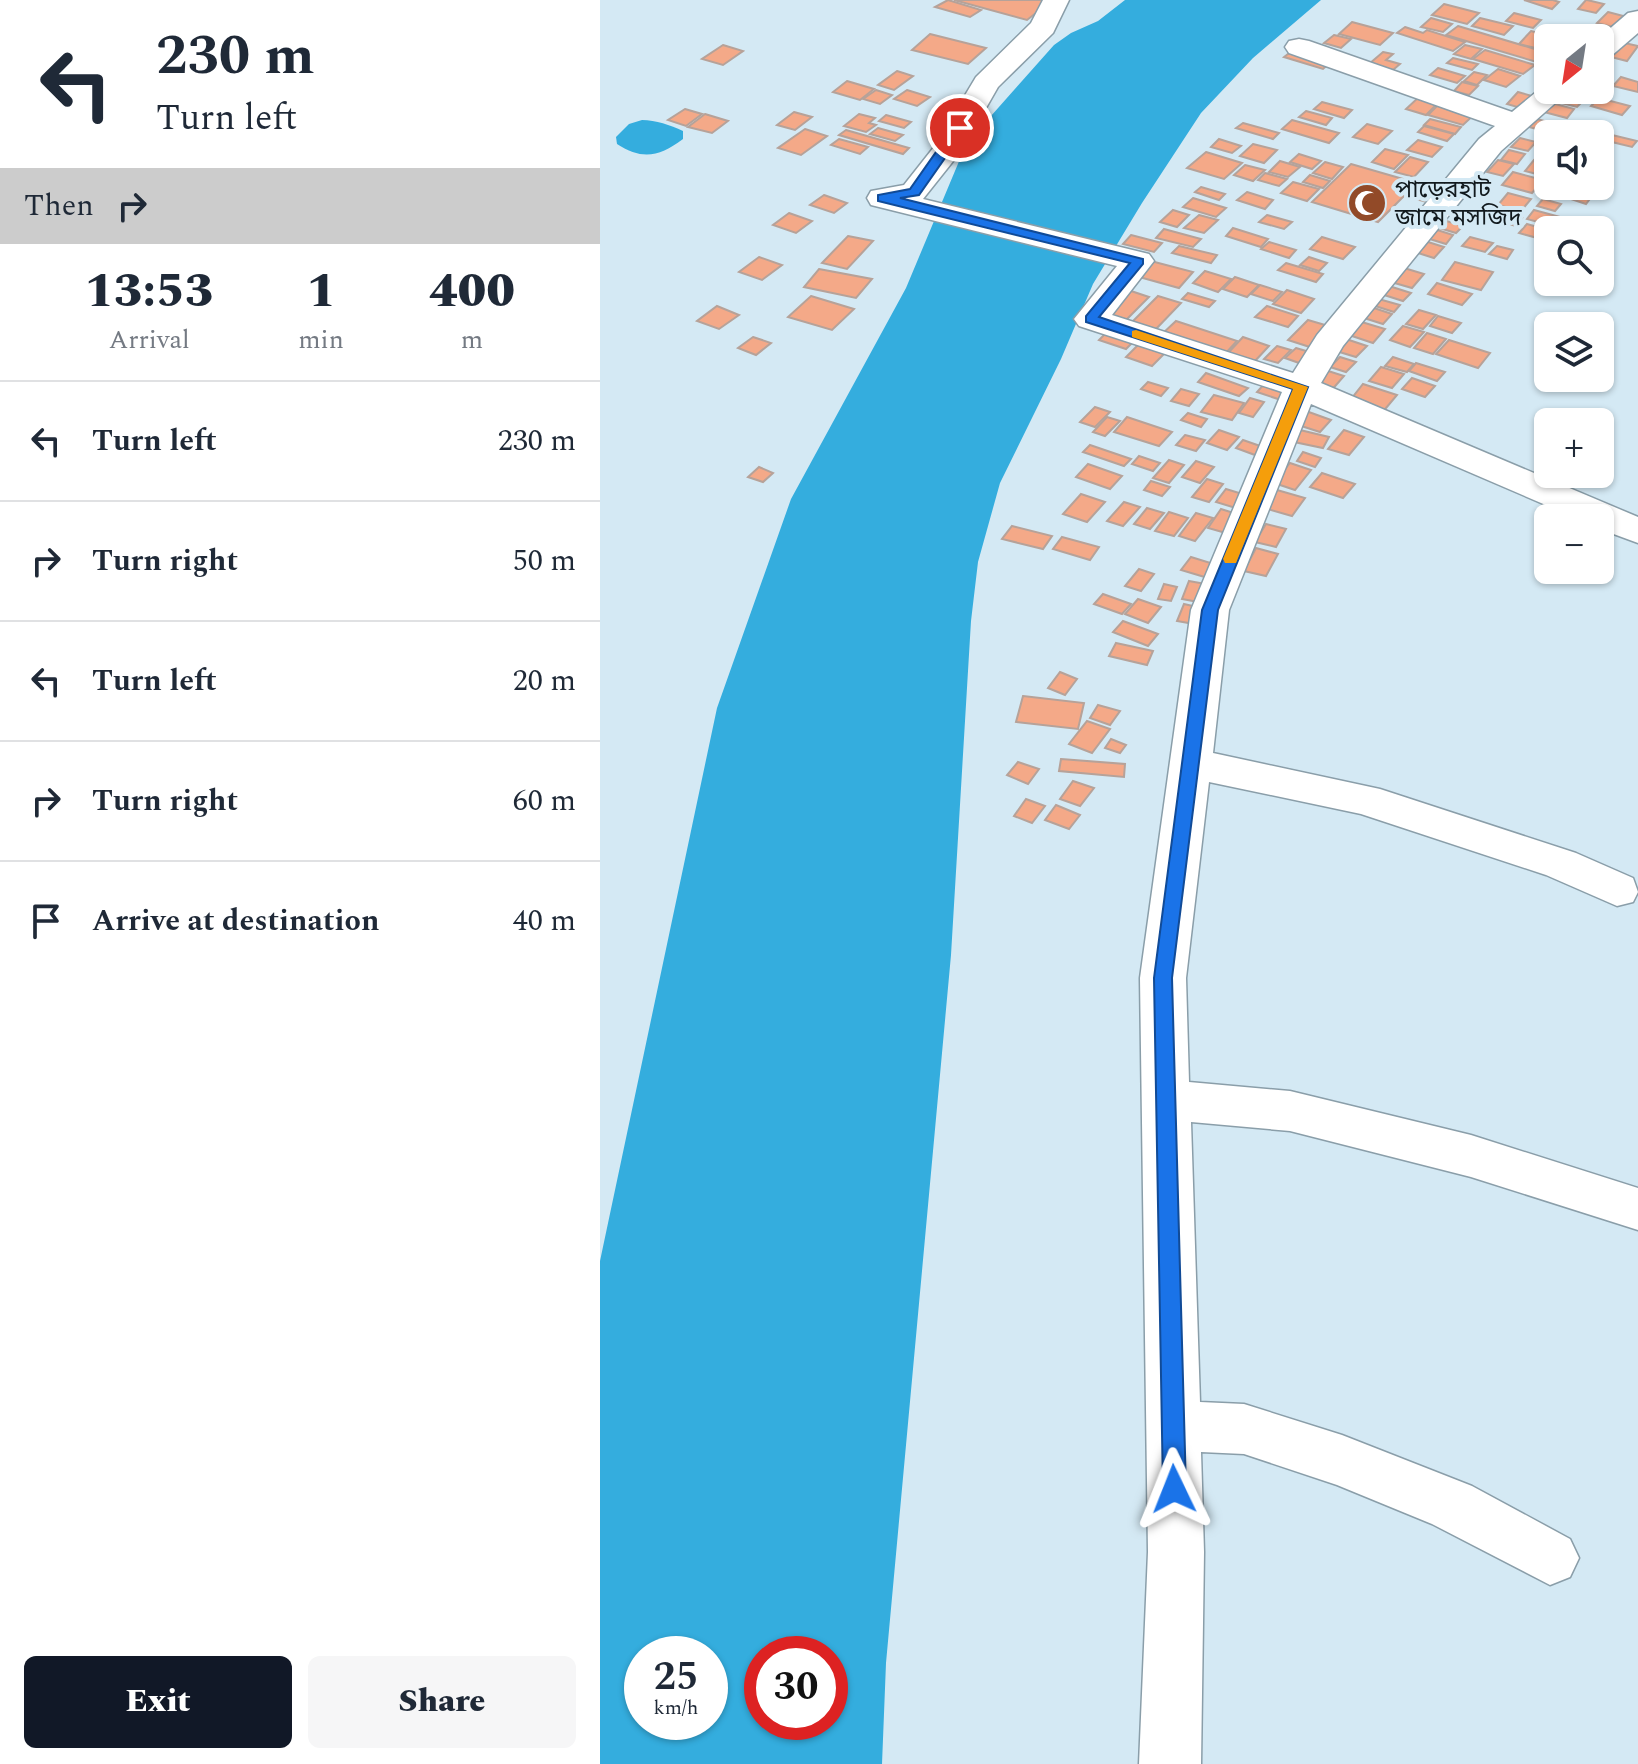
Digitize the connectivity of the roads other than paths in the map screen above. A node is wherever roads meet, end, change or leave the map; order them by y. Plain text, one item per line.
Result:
1 (1056, 0) edge
2 (1638, 19) edge
3 (1614, 39) edge
4 (1299, 47) dead end
5 (1539, 104) edge
6 (1516, 123) junction
7 (1301, 387) junction
8 (1638, 531) edge
9 (1191, 763) junction
10 (1617, 890) dead end
11 (1165, 1100) junction
12 (1638, 1209) edge
13 (1173, 1426) junction
14 (1550, 1558) dead end
15 (1170, 1764) edge

1 - 7 street
2 - 3 street
4 - 6 street
5 - 6 street
6 - 7 street
7 - 8 street
7 - 9 street
9 - 10 street
9 - 11 street
11 - 12 street
11 - 13 street
13 - 14 street
13 - 15 street

